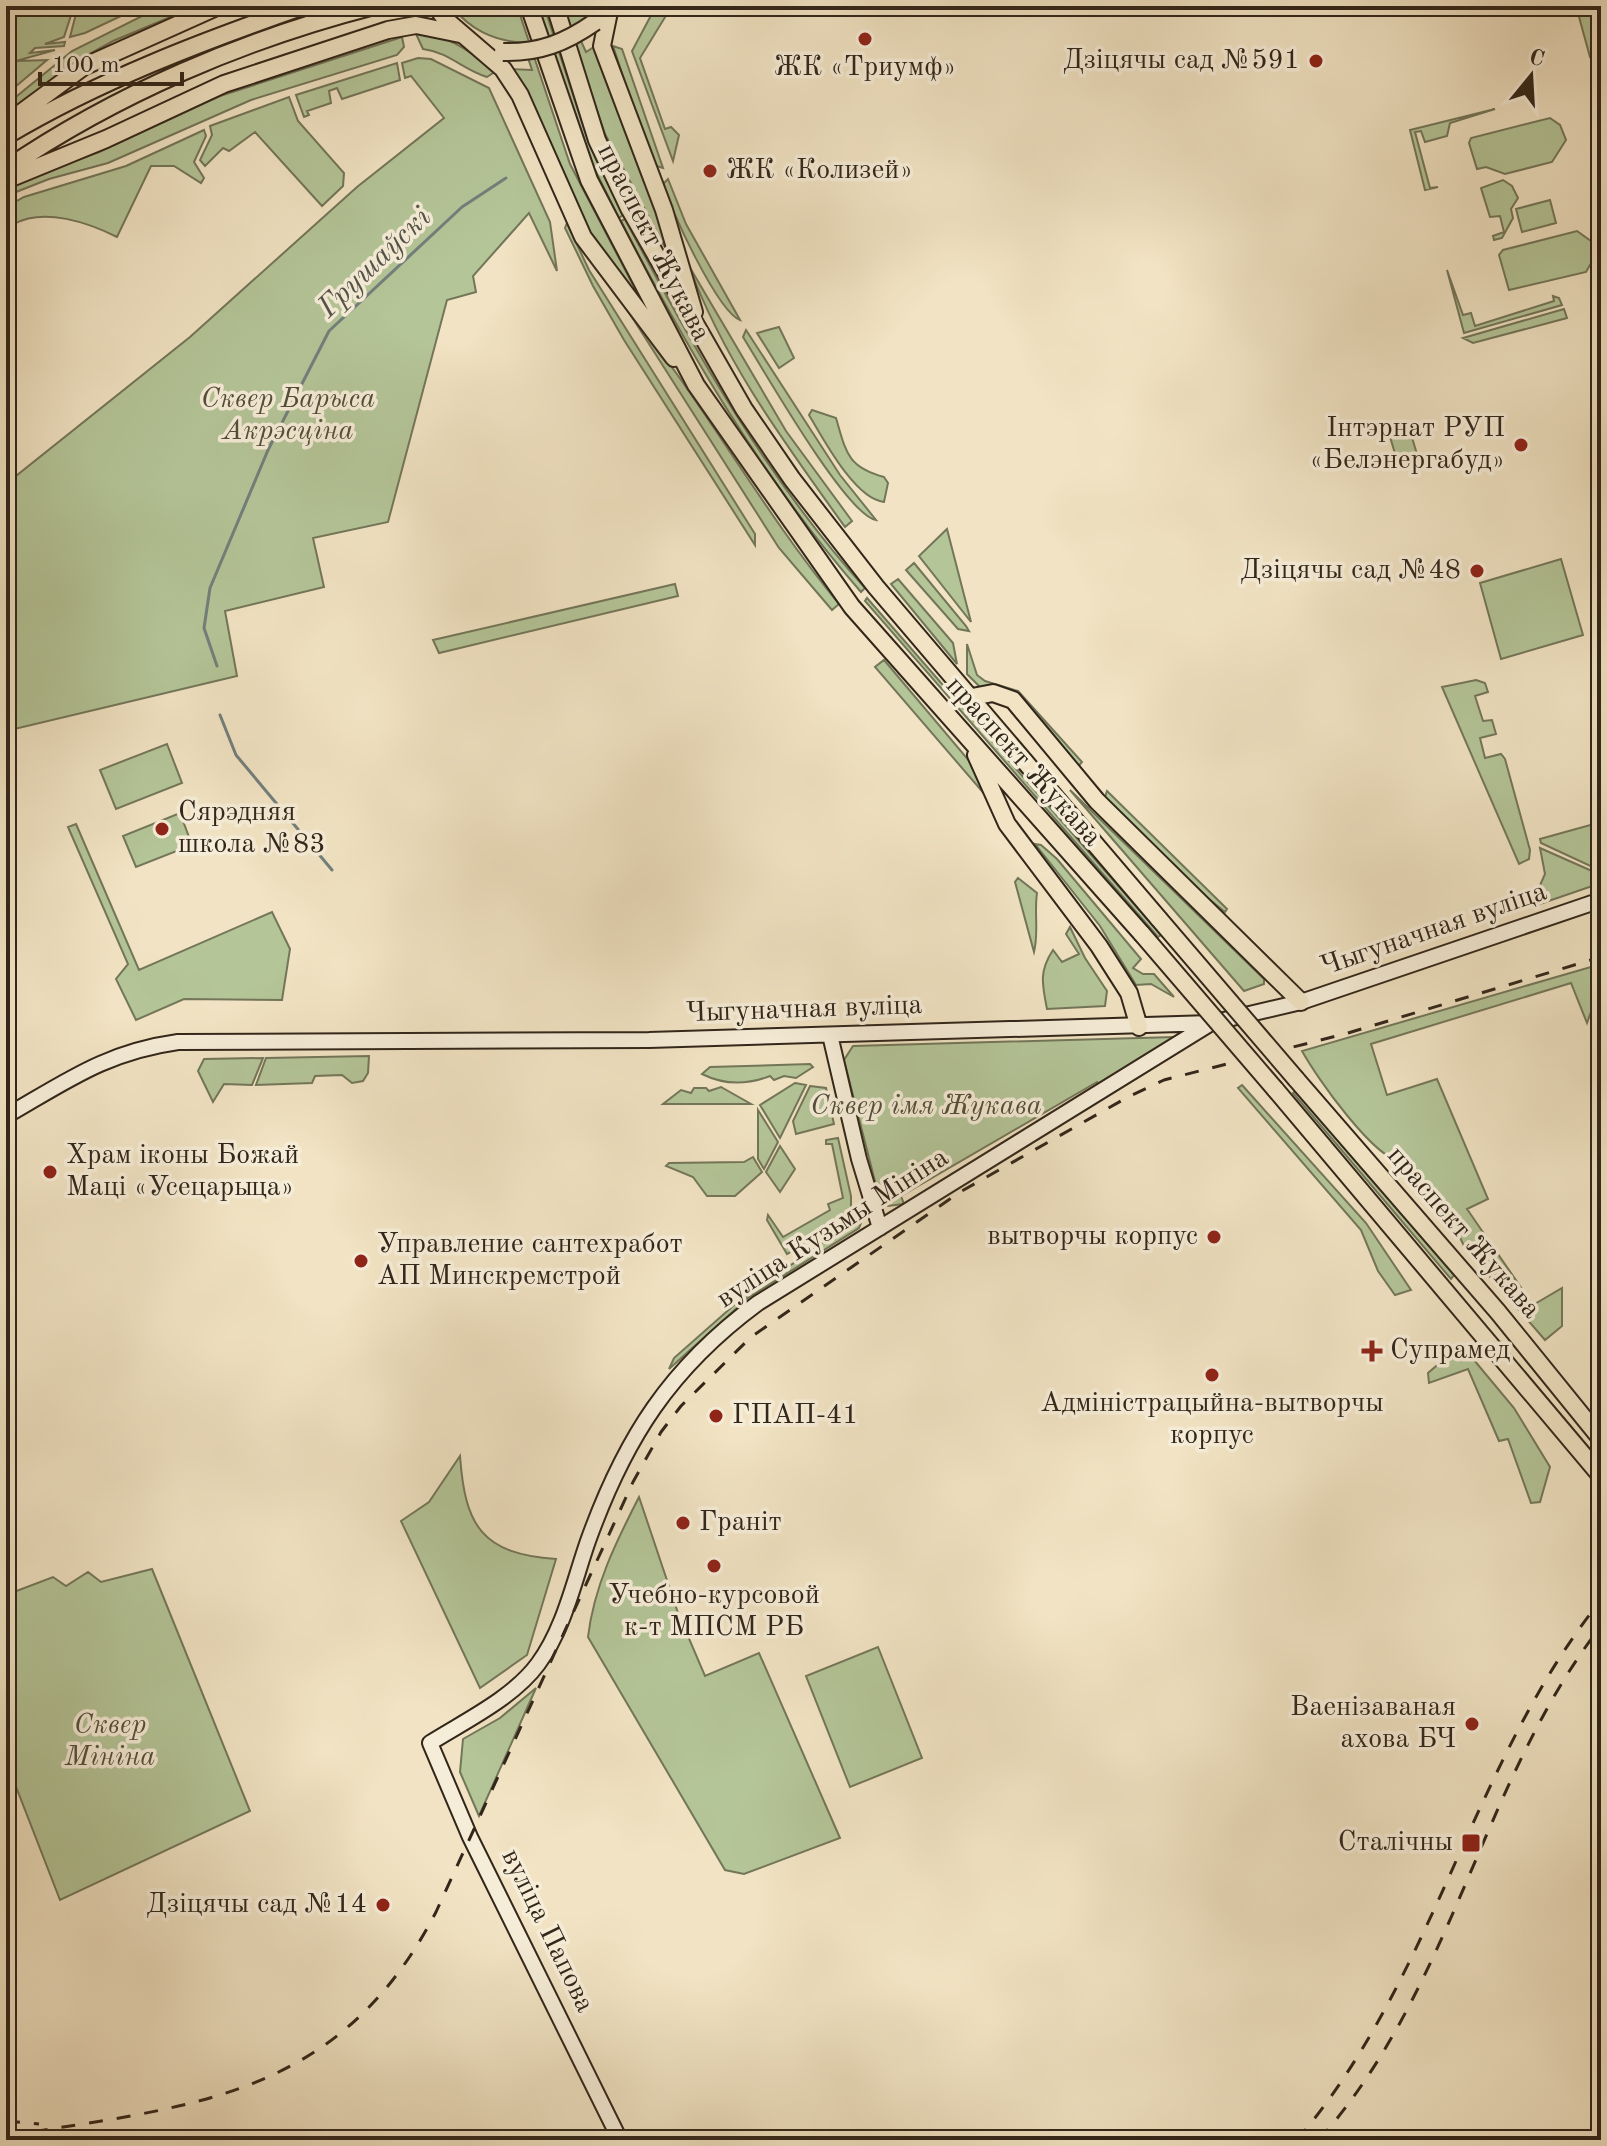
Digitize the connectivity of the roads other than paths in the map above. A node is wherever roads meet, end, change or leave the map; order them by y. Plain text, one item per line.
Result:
1 (219, 6) edge
2 (304, 6) edge
3 (374, 6) edge
4 (436, 6) edge
5 (529, 6) edge
6 (555, 6) edge
7 (610, 6) edge
8 (467, 39) junction
9 (6, 124) edge
10 (6, 136) edge
11 (6, 169) edge
12 (6, 180) edge
13 (702, 340) junction
14 (696, 385) junction
15 (972, 697) junction
16 (970, 742) junction
17 (1074, 773) junction
18 (1052, 796) junction
19 (1033, 810) junction
20 (1007, 824) junction
21 (1601, 900) edge
22 (1301, 1002) junction
23 (1211, 1023) junction
24 (1139, 1027) junction
25 (830, 1035) junction
26 (6, 1116) edge
27 (880, 1228) junction
28 (1596, 1433) edge
29 (1601, 1476) edge
30 (430, 1743) joint
31 (620, 2140) edge

1 - 9 main road
2 - 10 main road
3 - 11 main road
4 - 8 main road
5 - 14 main road, праспект Жукава
6 - 13 main road, праспект Жукава
7 - 8 main road, bridge
7 - 13 main road
8 - 12 main road
8 - 14 main road
13 - 15 main road, праспект Жукава
14 - 16 main road, праспект Жукава
15 - 17 main road
15 - 18 main road, праспект Жукава
16 - 19 main road, праспект Жукава
16 - 20 main road
17 - 18 main road
17 - 22 main road
18 - 28 main road, праспект Жукава, bridge
19 - 20 main road
19 - 29 main road, праспект Жукава, bridge
20 - 24 main road
21 - 22 street, Чыгуначная вуліца
22 - 23 street, Чыгуначная вуліца
23 - 24 street, Чыгуначная вуліца
23 - 27 street, вуліца Кузьмы Мініна
24 - 25 street, Чыгуначная вуліца
25 - 26 street, Чыгуначная вуліца
25 - 27 street
27 - 30 street, вуліца Кузьмы Мініна
30 - 31 street, вуліца Папова

